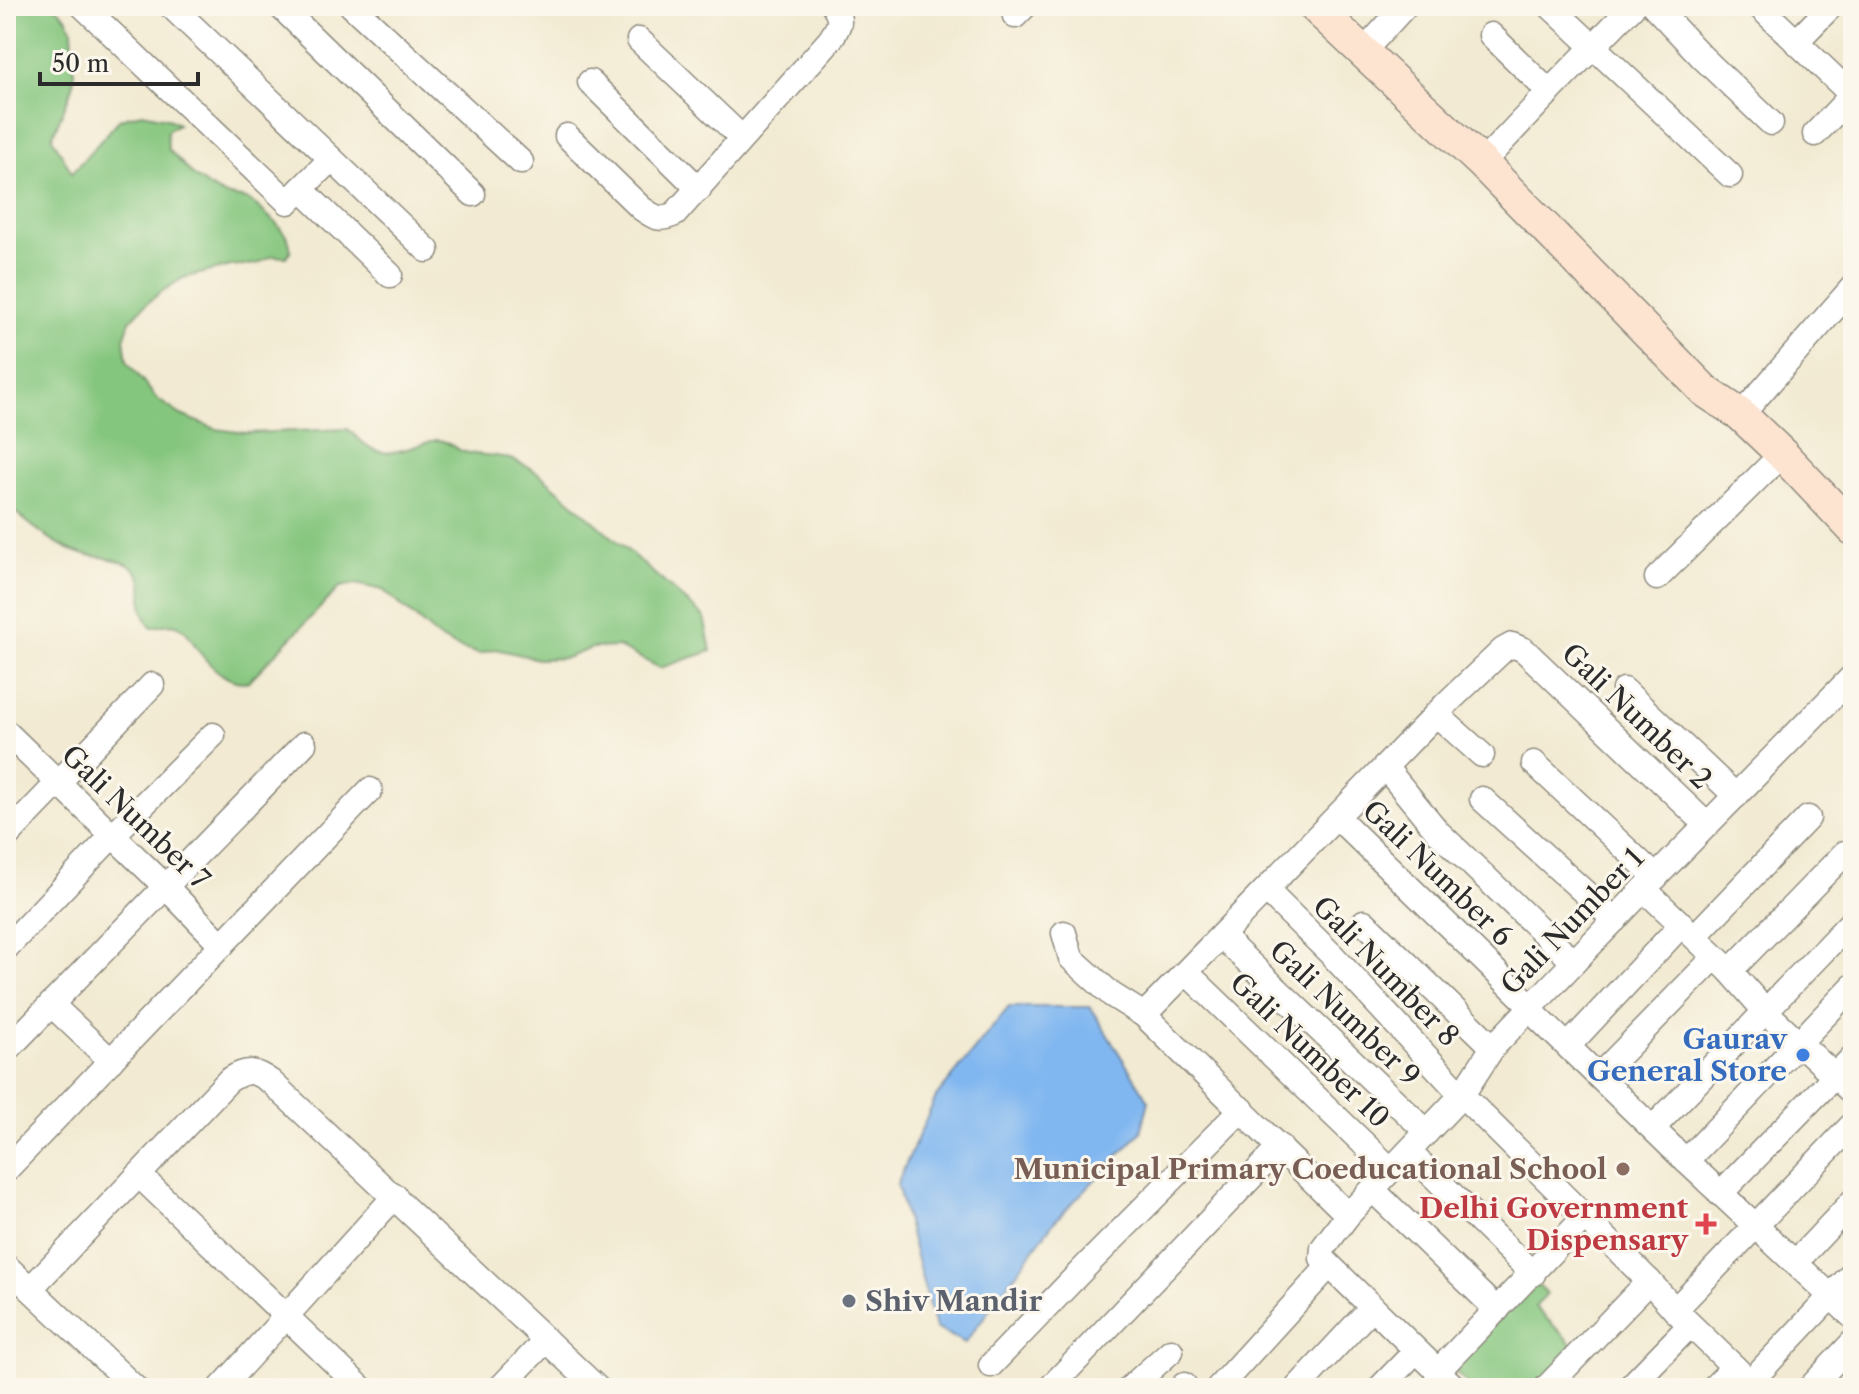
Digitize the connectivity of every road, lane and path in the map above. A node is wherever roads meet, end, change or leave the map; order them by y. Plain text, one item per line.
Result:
1 (83, 6) edge
2 (171, 6) edge
3 (280, 6) edge
4 (352, 6) edge
5 (834, 6) edge
6 (1314, 6) edge
7 (1405, 6) edge
8 (1550, 6) edge
9 (1633, 6) edge
10 (1654, 6) edge
11 (1759, 6) edge
12 (1831, 6) edge
13 (1491, 35) dead end
14 (639, 40) dead end
15 (1796, 42) junction
16 (1594, 46) junction
17 (1363, 52) junction
18 (590, 82) dead end
19 (1549, 92) junction
20 (1853, 95) edge
21 (1771, 123) dead end
22 (1815, 134) dead end
23 (567, 136) dead end
24 (742, 138) junction
25 (331, 159) junction
26 (521, 162) dead end
27 (1482, 163) junction
28 (1730, 175) dead end
29 (301, 189) junction
30 (699, 189) junction
31 (473, 194) dead end
32 (427, 250) dead end
33 (390, 275) dead end
34 (1853, 287) edge
35 (1741, 415) junction
36 (1782, 454) junction
37 (1853, 529) edge
38 (1657, 578) dead end
39 (1853, 676) edge
40 (152, 685) dead end
41 (1624, 690) dead end
42 (1436, 714) junction
43 (6, 732) edge
44 (213, 735) dead end
45 (304, 744) dead end
46 (1482, 755) dead end
47 (1534, 763) dead end
48 (1385, 767) junction
49 (58, 783) junction
50 (370, 790) dead end
51 (1736, 796) junction
52 (1482, 799) dead end
53 (1337, 817) junction
54 (1808, 818) dead end
55 (1707, 825) junction
56 (112, 836) junction
57 (6, 837) edge
58 (1845, 853) dead end
59 (1650, 883) junction
60 (166, 887) junction
61 (1266, 890) junction
62 (1615, 920) junction
63 (1853, 920) edge
64 (1364, 922) dead end
65 (1688, 930) junction
66 (1064, 933) dead end
67 (1221, 936) junction
68 (222, 945) junction
69 (6, 948) edge
70 (1574, 962) junction
71 (1722, 964) junction
72 (1187, 973) junction
73 (1853, 986) edge
74 (51, 1004) junction
75 (1530, 1008) junction
76 (1765, 1011) junction
77 (1144, 1015) junction
78 (1799, 1042) junction
79 (1568, 1046) junction
80 (1493, 1047) junction
81 (6, 1051) edge
82 (1853, 1057) edge
83 (111, 1061) junction
84 (1599, 1076) junction
85 (1835, 1076) junction
86 (1853, 1093) edge
87 (1462, 1095) junction
88 (1242, 1109) junction
89 (1853, 1124) edge
90 (1653, 1128) junction
91 (1427, 1132) junction
92 (1280, 1147) junction
93 (1409, 1152) junction
94 (1686, 1161) junction
95 (6, 1170) edge
96 (1391, 1170) junction
97 (139, 1175) junction
98 (1373, 1190) junction
99 (1720, 1194) junction
100 (395, 1196) junction
101 (1853, 1201) edge
102 (1348, 1215) junction
103 (1585, 1217) junction
104 (1755, 1226) junction
105 (1795, 1263) junction
106 (6, 1266) edge
107 (1329, 1266) junction
108 (1853, 1273) edge
109 (1533, 1274) junction
110 (1649, 1281) junction
111 (31, 1288) junction
112 (1831, 1296) junction
113 (1497, 1310) junction
114 (287, 1317) junction
115 (1363, 1317) dead end
116 (1683, 1317) junction
117 (1853, 1317) edge
118 (546, 1340) junction
119 (1853, 1342) edge
120 (1171, 1351) dead end
121 (1410, 1357) dead end
122 (991, 1365) dead end
123 (1746, 1379) edge
124 (1446, 1380) edge
125 (135, 1388) edge
126 (221, 1388) edge
127 (361, 1388) edge
128 (500, 1388) edge
129 (597, 1388) edge
130 (1050, 1388) edge
131 (1130, 1388) edge
132 (1218, 1388) edge
133 (1297, 1388) edge
134 (1380, 1388) edge
135 (1546, 1388) edge
136 (1629, 1388) edge
137 (1713, 1388) edge
138 (1810, 1388) edge

1 - 29 street
2 - 25 street
3 - 31 street
4 - 26 street
5 - 24 street
6 - 17 street
7 - 17 street
8 - 16 street
9 - 16 street
10 - 21 street
11 - 15 street
12 - 15 street
13 - 19 street
14 - 24 street
15 - 20 street
16 - 19 street
16 - 28 street
17 - 27 street
18 - 30 street
19 - 27 street
20 - 22 street
23 - 30 street
24 - 30 street
25 - 29 street
25 - 32 street
27 - 35 street
29 - 33 street
34 - 35 street
35 - 36 street
36 - 37 street
36 - 38 street
39 - 51 street, Gali Number 1
40 - 49 street
41 - 51 street
42 - 46 street
42 - 48 street
42 - 55 street, Gali Number 2
43 - 49 street, Gali Number 7
44 - 56 street
45 - 60 street
47 - 59 street
48 - 53 street
48 - 70 street
49 - 56 street, Gali Number 7
49 - 57 street
50 - 68 street
51 - 55 street, Gali Number 1
52 - 62 street
53 - 61 street
53 - 75 street, Gali Number 6
54 - 65 street
55 - 59 street, Gali Number 1
56 - 60 street, Gali Number 7
56 - 69 street
58 - 71 street
59 - 62 street, Gali Number 1
59 - 65 street
60 - 68 street, Gali Number 7
60 - 74 street
61 - 67 street
61 - 87 street, Gali Number 8
62 - 70 street, Gali Number 1
63 - 76 street
64 - 80 street
65 - 71 street
65 - 79 street
66 - 77 street
67 - 72 street
67 - 91 street, Gali Number 9
68 - 83 street
70 - 75 street, Gali Number 1
71 - 76 street
71 - 84 street
72 - 77 street
72 - 96 street, Gali Number 10
73 - 78 street
74 - 81 street
74 - 83 street
75 - 79 street, Gali Number 6
75 - 80 street, Gali Number 1
76 - 78 street
76 - 90 street
77 - 88 street
78 - 85 street
78 - 94 street
79 - 84 street, Gali Number 6
80 - 87 street, Gali Number 1
82 - 85 street
83 - 95 street
84 - 90 street, Gali Number 6
85 - 86 street
85 - 99 street
87 - 91 street, Gali Number 1
87 - 103 street, Gali Number 8
88 - 92 street
88 - 122 street
89 - 104 street
90 - 94 street, Gali Number 6
91 - 93 street, Gali Number 1
92 - 102 street
92 - 130 street
93 - 96 street, Gali Number 1
93 - 109 street
94 - 99 street, Gali Number 6
96 - 98 street, Gali Number 1
97 - 100 street
97 - 111 street
97 - 114 street
98 - 102 street, Gali Number 1
98 - 113 street
99 - 104 street, Gali Number 6
100 - 114 street
100 - 118 street
101 - 105 street
102 - 107 street, Gali Number 1
103 - 109 street
103 - 110 street, Gali Number 8
104 - 105 street, Gali Number 6
104 - 116 street
105 - 112 street, Gali Number 6
106 - 111 street
107 - 124 street
107 - 132 street
108 - 112 street
109 - 113 street
110 - 116 street, Gali Number 8
110 - 135 street
111 - 125 street
112 - 117 street, Gali Number 6
112 - 123 street
113 - 124 street
114 - 126 street
114 - 127 street
115 - 133 street
116 - 123 street, Gali Number 8
116 - 136 street
118 - 128 street
118 - 129 street
119 - 138 street
120 - 131 street
121 - 134 street
123 - 137 street

